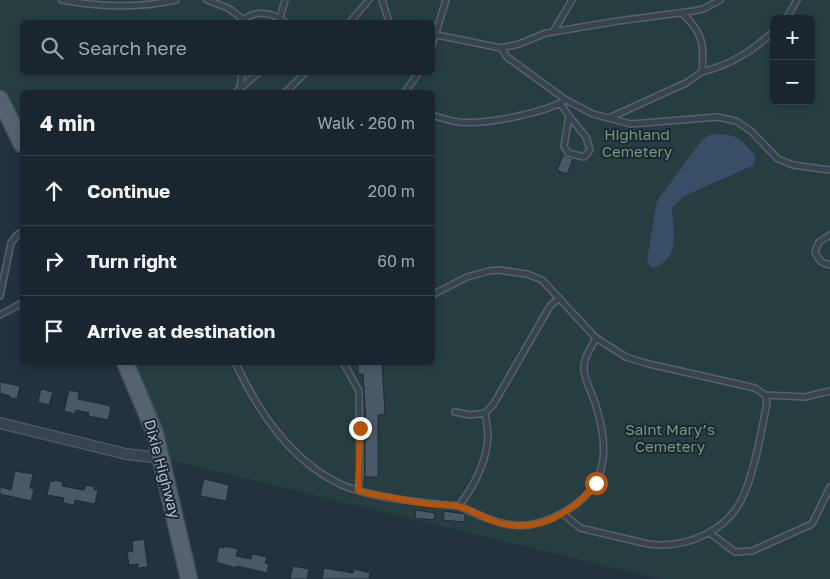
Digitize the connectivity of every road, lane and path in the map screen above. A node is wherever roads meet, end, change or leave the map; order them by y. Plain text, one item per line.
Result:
1 (62, 0) edge
2 (176, 0) edge
3 (207, 0) edge
4 (285, 0) edge
5 (370, 0) edge
6 (382, 0) edge
7 (446, 0) edge
8 (572, 0) edge
9 (720, 0) edge
10 (796, 0) edge
11 (133, 3) edge
12 (683, 14) junction
13 (788, 15) edge
14 (280, 18) junction
15 (242, 20) edge
16 (244, 20) edge
17 (282, 20) edge
18 (352, 20) edge
19 (388, 20) edge
20 (553, 32) junction
21 (770, 34) edge
22 (437, 35) junction
23 (435, 39) edge
24 (501, 48) junction
25 (702, 72) junction
26 (241, 75) edge
27 (256, 75) edge
28 (303, 75) edge
29 (418, 75) edge
30 (238, 90) edge
31 (239, 90) edge
32 (288, 90) edge
33 (406, 90) edge
34 (0, 99) edge
35 (566, 100) junction
36 (560, 103) junction
37 (435, 116) edge
38 (569, 116) junction
39 (608, 118) junction
40 (20, 140) edge
41 (830, 170) edge
42 (20, 233) edge
43 (830, 236) edge
44 (830, 265) edge
45 (435, 293) edge
46 (0, 296) edge
47 (559, 298) junction
48 (20, 304) edge
49 (0, 315) edge
50 (596, 338) junction
51 (126, 365) edge
52 (237, 365) edge
53 (345, 365) edge
54 (830, 390) edge
55 (765, 395) junction
56 (455, 412) dead end
57 (485, 413) junction
58 (0, 423) edge
59 (162, 458) junction
60 (830, 487) edge
61 (358, 490) junction
62 (459, 506) junction
63 (562, 513) junction
64 (710, 533) junction
65 (189, 579) edge

1 - 11 lane
2 - 11 lane
3 - 15 lane
4 - 14 lane
5 - 18 lane
6 - 19 lane
7 - 22 lane
8 - 20 lane
9 - 12 lane
10 - 13 lane
12 - 20 lane
12 - 25 lane
14 - 16 lane
14 - 17 lane
20 - 24 lane
21 - 25 lane
22 - 23 lane
22 - 24 lane
24 - 35 lane
25 - 39 lane
26 - 30 lane
27 - 31 lane
28 - 32 lane
29 - 33 lane
34 - 40 main road
35 - 36 lane
35 - 39 lane
36 - 37 lane
36 - 38 lane
38 - 38 lane
39 - 41 lane
42 - 46 lane
43 - 44 lane
45 - 47 lane
47 - 50 lane
47 - 57 lane
48 - 49 lane
50 - 55 lane
50 - 63 lane
51 - 59 main road, Dixie Highway
52 - 61 lane
53 - 61 lane
54 - 55 lane
55 - 64 lane
56 - 57 lane
57 - 62 lane
58 - 59 street
59 - 65 main road, Dixie Highway
60 - 64 lane
61 - 62 lane
62 - 63 lane
63 - 64 lane

